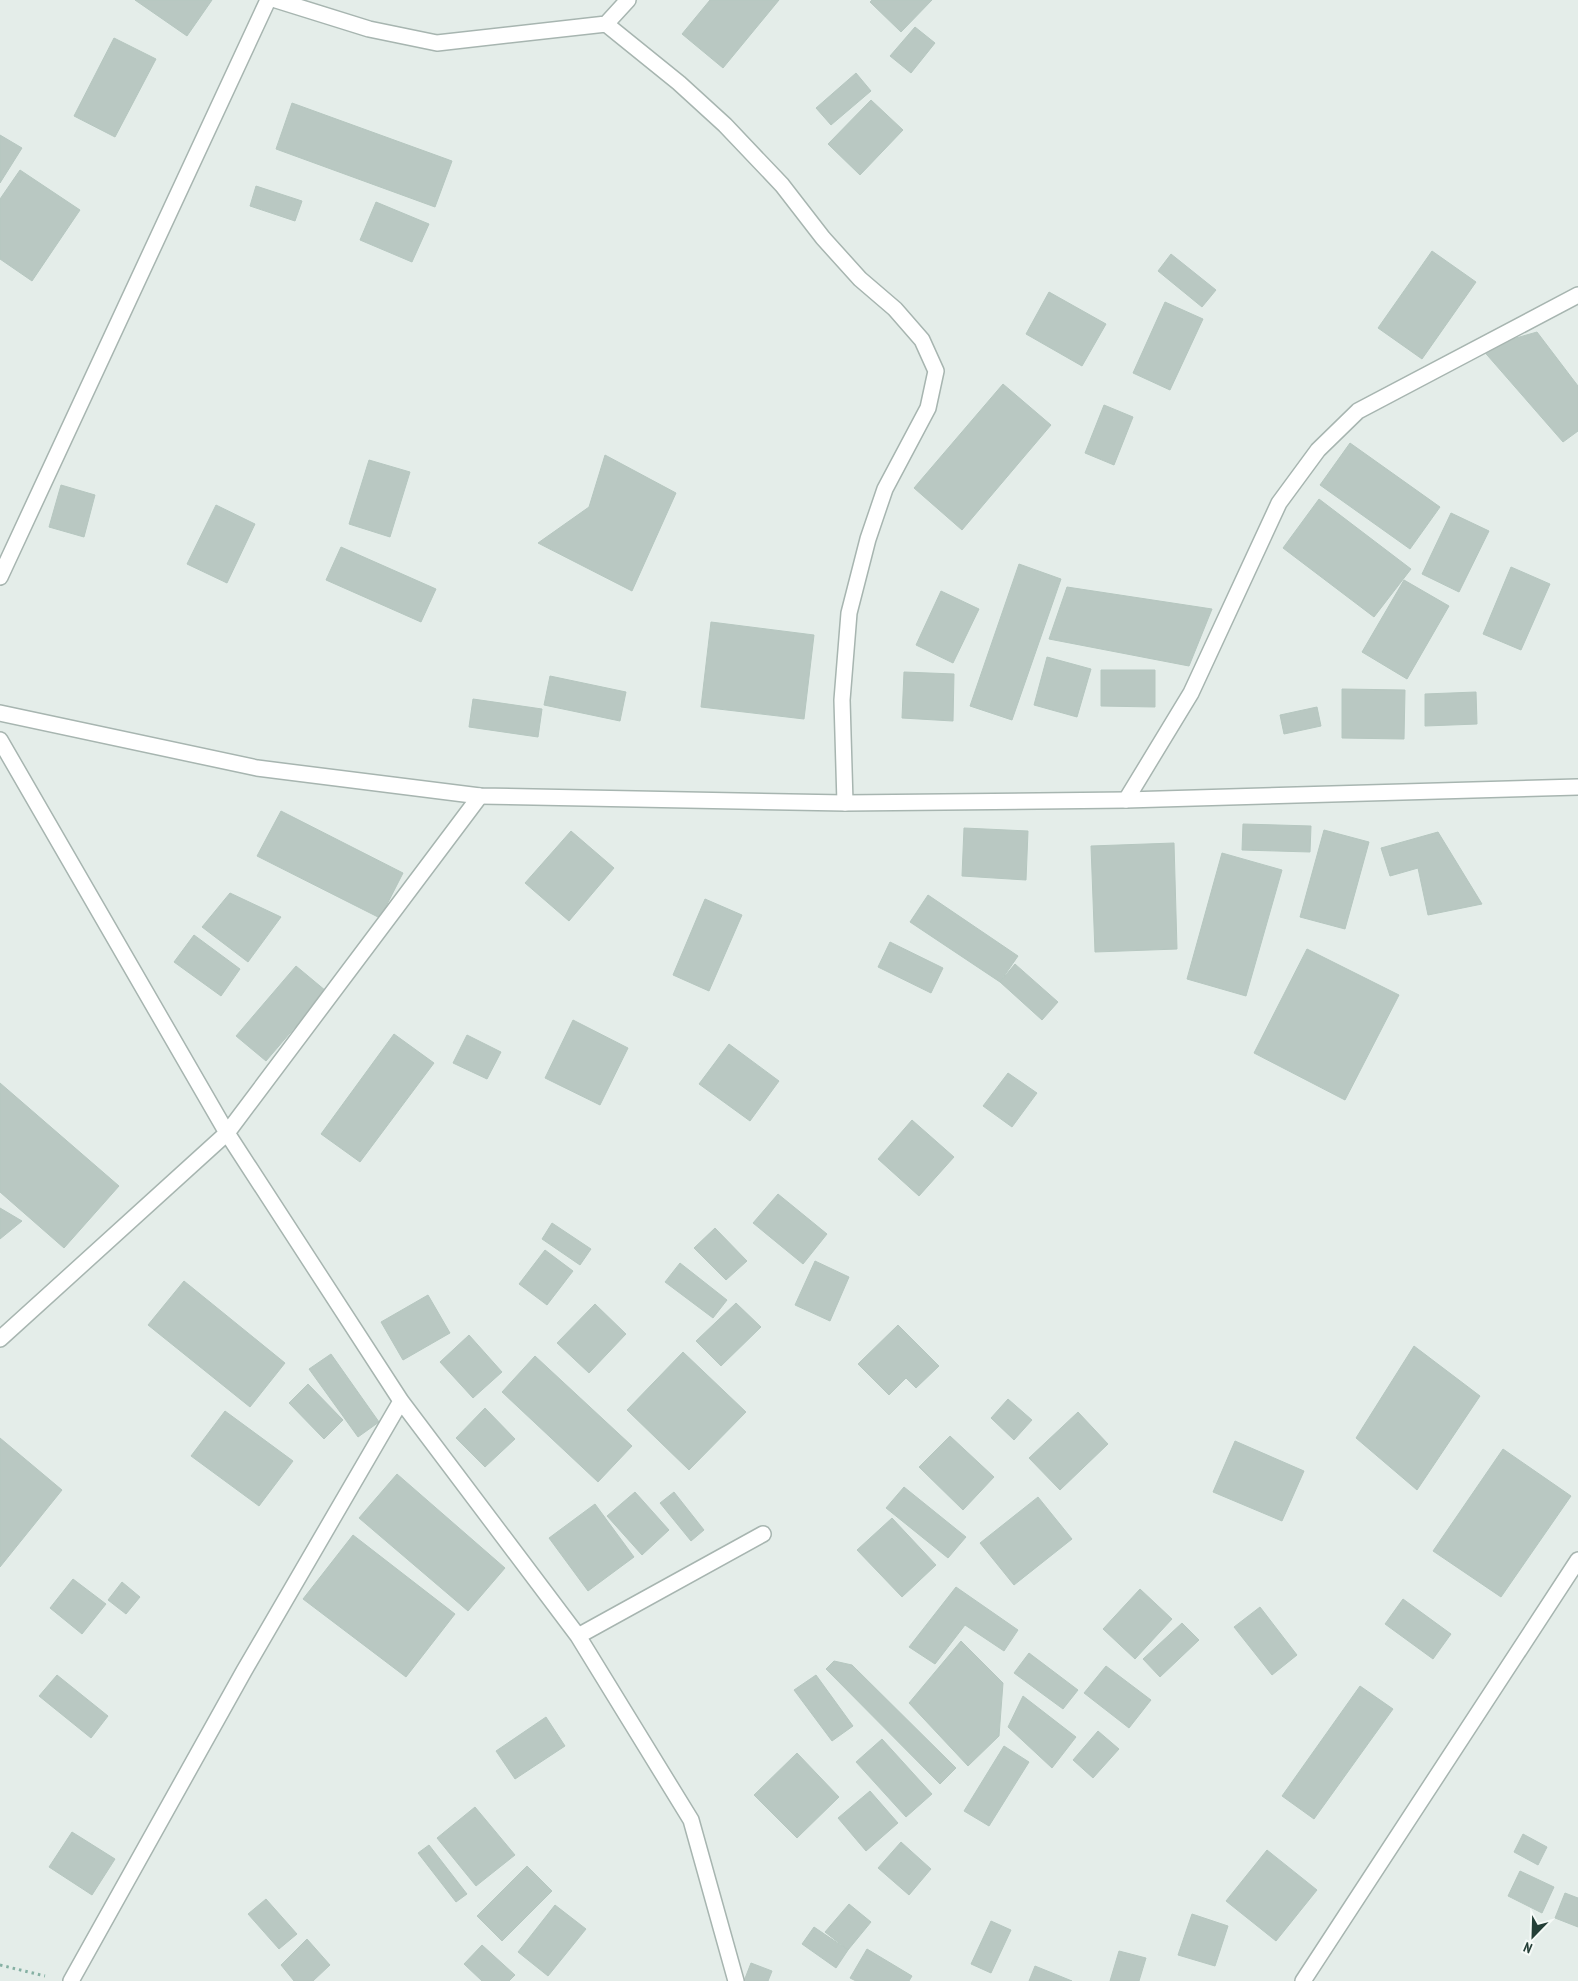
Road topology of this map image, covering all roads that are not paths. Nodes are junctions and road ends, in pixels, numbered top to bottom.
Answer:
1 (268, 0) edge
2 (276, 0) edge
3 (628, 0) edge
4 (606, 24) junction
5 (1578, 295) edge
6 (0, 577) edge
7 (0, 713) edge
8 (0, 740) edge
9 (1578, 788) edge
10 (480, 796) junction
11 (1126, 800) junction
12 (845, 803) junction
13 (227, 1133) junction
14 (0, 1339) edge
15 (401, 1401) junction
16 (764, 1534) dead end
17 (1578, 1560) edge
18 (578, 1636) junction
19 (72, 1981) edge
20 (736, 1981) edge
21 (1303, 1981) edge

1 - 6 street
2 - 4 street
3 - 4 street
4 - 12 street
5 - 11 street
7 - 10 street
8 - 13 street
9 - 11 street
10 - 12 street
10 - 13 street
11 - 12 street
13 - 14 street
13 - 15 street
15 - 18 street
15 - 19 street
16 - 18 street
17 - 21 street
18 - 20 street

